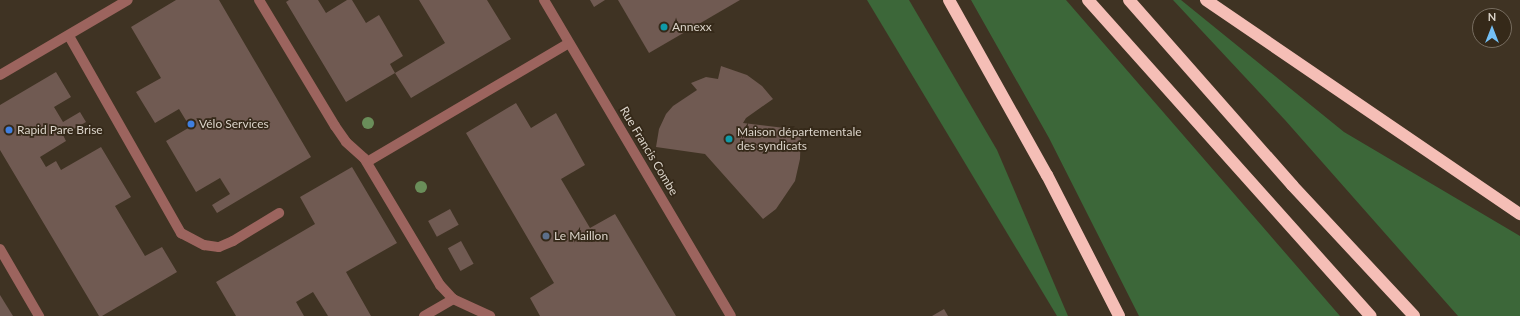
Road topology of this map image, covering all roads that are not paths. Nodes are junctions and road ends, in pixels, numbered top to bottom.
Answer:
1 (128, 0) edge
2 (259, 0) edge
3 (544, 0) edge
4 (949, 0) edge
5 (1088, 0) edge
6 (1129, 0) edge
7 (1206, 0) edge
8 (69, 36) junction
9 (569, 43) junction
10 (0, 76) edge
11 (367, 162) junction
12 (279, 213) dead end
13 (1520, 213) edge
14 (0, 249) edge
15 (453, 299) junction
16 (39, 316) edge
17 (424, 316) edge
18 (490, 316) edge
19 (731, 316) edge
20 (1119, 316) edge
21 (1371, 316) edge
22 (1414, 316) edge

1 - 8 street
2 - 11 street
3 - 9 street, Rue Francis Combe
4 - 20 highway
5 - 21 highway
6 - 22 highway
7 - 13 highway
8 - 10 street
8 - 12 street
9 - 11 street
9 - 19 street, Rue Francis Combe
11 - 15 street
14 - 16 street
15 - 17 street
15 - 18 street

